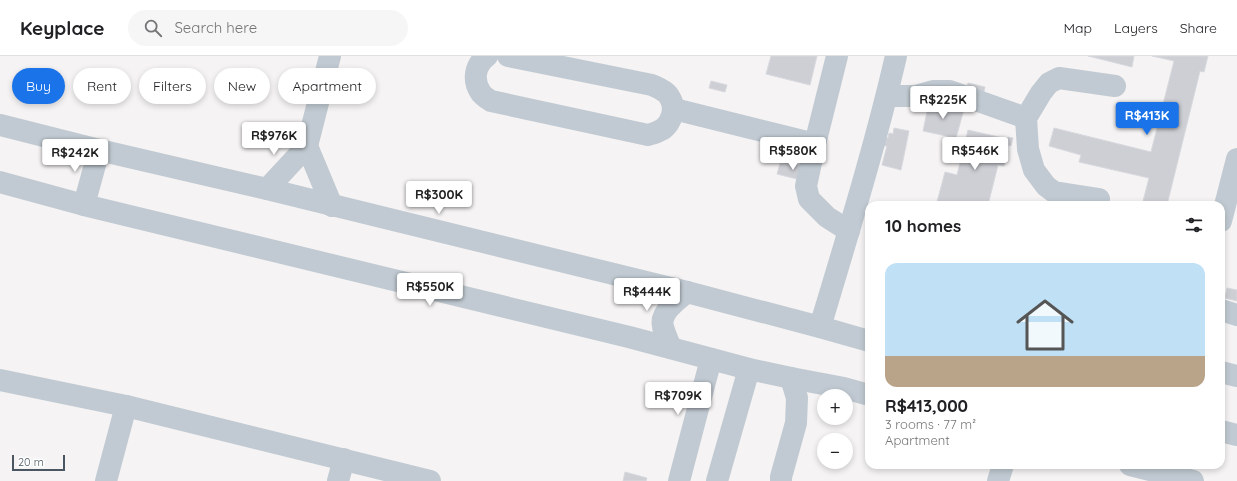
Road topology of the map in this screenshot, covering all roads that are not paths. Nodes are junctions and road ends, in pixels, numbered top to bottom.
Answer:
1 (330, 56) edge
2 (487, 56) edge
3 (508, 56) edge
4 (837, 56) edge
5 (896, 56) edge
6 (1115, 86) dead end
7 (887, 96) junction
8 (674, 109) junction
9 (1026, 118) junction
10 (0, 125) edge
11 (815, 144) junction
12 (307, 146) junction
13 (99, 150) junction
14 (1237, 159) edge
15 (0, 182) edge
16 (267, 190) junction
17 (1099, 199) dead end
18 (84, 205) junction
19 (332, 206) junction
20 (1225, 206) edge
21 (849, 231) junction
22 (687, 292) junction
23 (1225, 311) edge
24 (1237, 315) edge
25 (820, 327) junction
26 (865, 340) edge
27 (671, 348) junction
28 (711, 359) junction
29 (749, 369) junction
30 (1225, 373) edge
31 (1237, 376) edge
32 (791, 378) junction
33 (0, 380) edge
34 (865, 394) edge
35 (126, 406) junction
36 (1225, 432) edge
37 (1237, 435) edge
38 (344, 459) junction
39 (1002, 469) edge
40 (1140, 469) edge
41 (1161, 477) edge
42 (106, 481) edge
43 (338, 481) edge
44 (430, 481) edge
45 (679, 481) edge
46 (717, 481) edge
47 (782, 481) edge
48 (998, 481) edge
49 (1192, 481) edge

1 - 12 street
2 - 8 street
3 - 8 street
4 - 11 street
5 - 7 street
6 - 9 street
7 - 9 street
7 - 21 street
8 - 11 street
9 - 17 street
10 - 13 street
11 - 21 street
12 - 16 street
12 - 19 street
13 - 16 street
13 - 18 street
14 - 20 street
15 - 18 street
16 - 19 street
18 - 27 street
19 - 22 street
21 - 25 street
22 - 25 street
22 - 27 street
23 - 24 street
25 - 26 street
27 - 28 street
28 - 29 street
28 - 45 street
29 - 32 street
29 - 46 street
30 - 31 street
32 - 34 street
32 - 47 street
33 - 35 street
35 - 38 street
35 - 42 street
36 - 37 street
38 - 43 street
38 - 44 street
39 - 48 street
40 - 41 street
41 - 49 street

